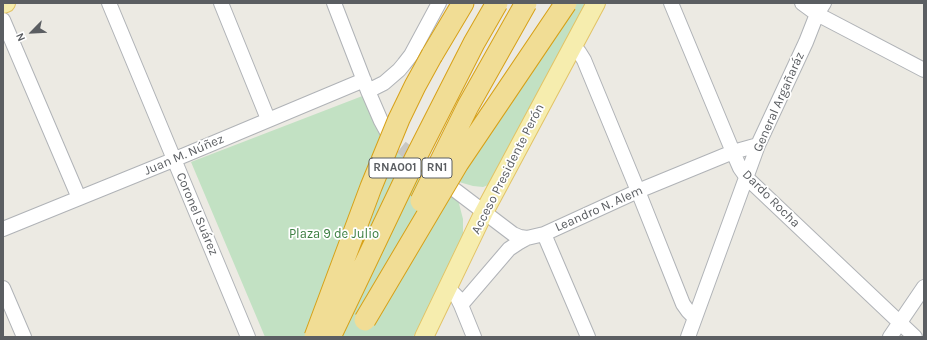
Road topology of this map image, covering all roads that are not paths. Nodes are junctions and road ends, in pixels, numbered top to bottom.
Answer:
1 (109, 3) edge
2 (221, 3) edge
3 (334, 3) edge
4 (439, 3) edge
5 (463, 3) edge
6 (481, 3) edge
7 (497, 3) edge
8 (526, 3) edge
9 (566, 3) edge
10 (596, 3) edge
11 (671, 3) edge
12 (802, 3) edge
13 (820, 8) edge
14 (3, 20) edge
15 (573, 45) junction
16 (924, 70) edge
17 (366, 85) junction
18 (268, 119) junction
19 (387, 132) tunnel mouth
20 (758, 146) junction
21 (733, 152) junction
22 (173, 160) junction
23 (747, 178) junction
24 (451, 187) tunnel mouth
25 (638, 192) junction
26 (79, 198) junction
27 (484, 212) junction
28 (3, 230) edge
29 (544, 234) junction
30 (527, 238) junction
31 (3, 288) edge
32 (448, 288) junction
33 (922, 295) edge
34 (461, 305) junction
35 (695, 318) junction
36 (900, 322) junction
37 (361, 329) edge
38 (24, 337) edge
39 (248, 337) edge
40 (316, 337) edge
41 (330, 337) edge
42 (424, 337) edge
43 (474, 337) edge
44 (588, 337) edge
45 (688, 337) edge
46 (890, 337) edge
47 (915, 337) edge

1 - 22 street, Coronel Suárez
2 - 18 street
3 - 17 street
4 - 17 street, Juan M. Núñez
5 - 40 highway, bridge
6 - 40 highway, RNA001, bridge
7 - 41 highway, RN1, bridge
8 - 37 highway, RN1, bridge
9 - 37 highway, bridge
10 - 15 main road, Acceso Presidente Perón
11 - 21 street, Dardo Rocha
12 - 13 street
13 - 16 street
13 - 20 street, General Argañaráz
14 - 26 street
15 - 25 street
15 - 27 main road, Acceso Presidente Perón
17 - 18 street, Juan M. Núñez
17 - 19 street
18 - 22 street, Juan M. Núñez
20 - 21 street, Leandro N. Alem
20 - 23 street, General Argañaráz
21 - 23 street, Dardo Rocha
21 - 25 street, Leandro N. Alem
22 - 26 street, Juan M. Núñez
22 - 39 street, Coronel Suárez
23 - 35 street, General Argañaráz
23 - 36 street, Dardo Rocha
24 - 27 street
25 - 29 street, Leandro N. Alem
25 - 35 street
26 - 28 street, Juan M. Núñez
27 - 30 street
27 - 32 main road, Acceso Presidente Perón
29 - 30 street, Leandro N. Alem
29 - 44 street
30 - 34 street, Leandro N. Alem
31 - 38 street
32 - 34 street
32 - 42 main road, Acceso Presidente Perón
33 - 36 street
34 - 43 street
35 - 45 street, General Argañaráz
36 - 46 street
36 - 47 street, Dardo Rocha

